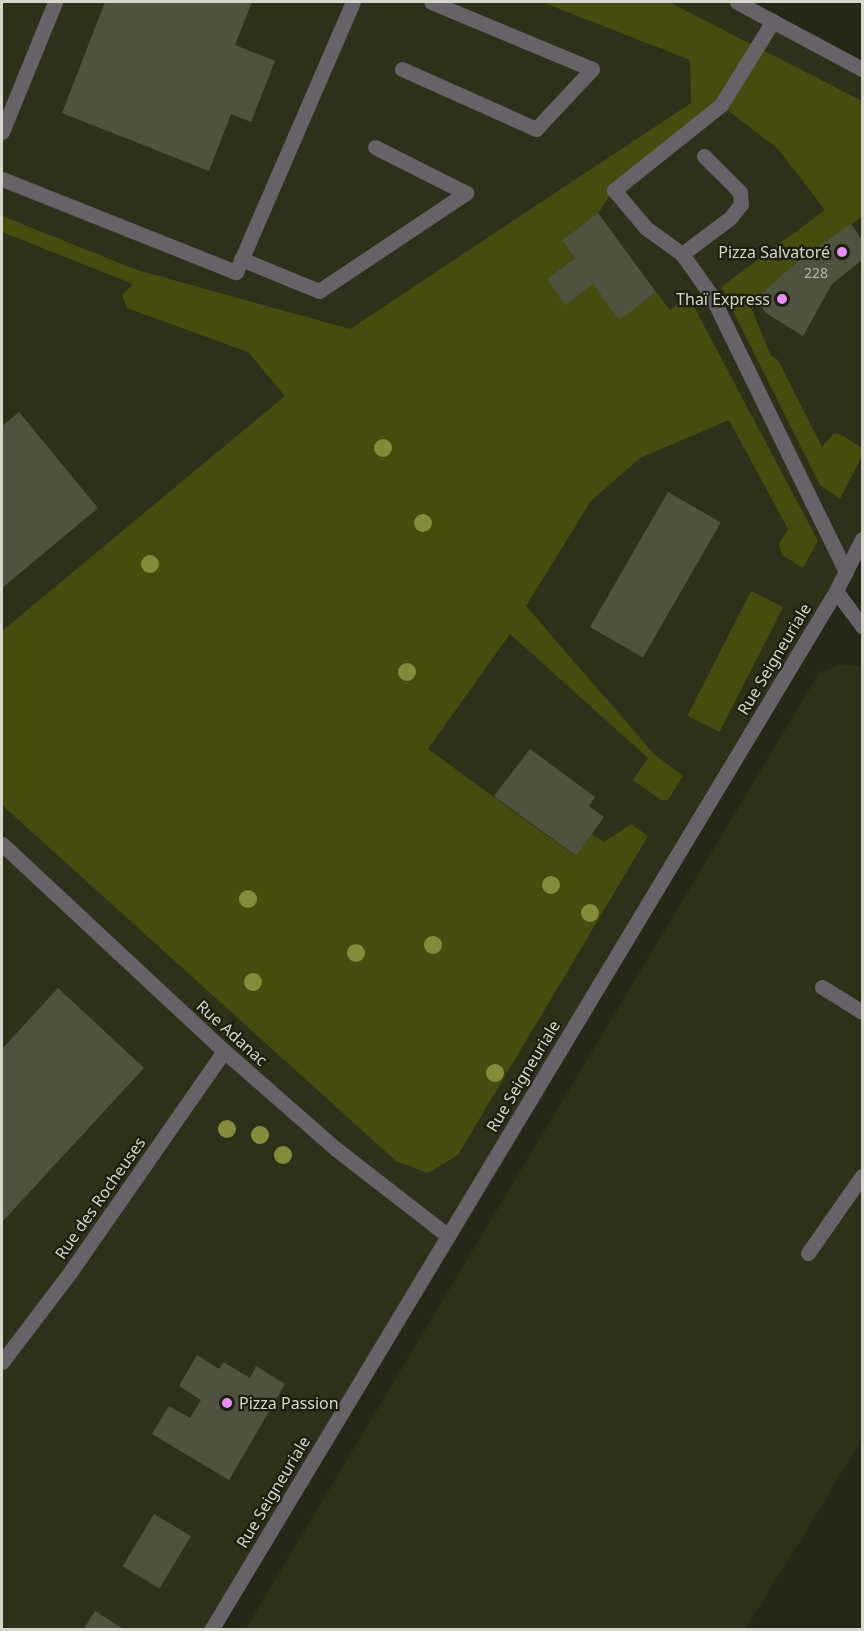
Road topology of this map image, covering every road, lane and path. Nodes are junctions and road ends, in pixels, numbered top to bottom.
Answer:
1 (55, 2) edge
2 (353, 2) edge
3 (431, 2) edge
4 (737, 2) edge
5 (773, 21) junction
6 (402, 69) dead end
7 (862, 69) edge
8 (2, 132) edge
9 (375, 147) dead end
10 (704, 156) dead end
11 (2, 180) edge
12 (682, 254) junction
13 (241, 260) junction
14 (862, 538) edge
15 (846, 572) junction
16 (836, 591) junction
17 (862, 626) edge
18 (2, 844) edge
19 (822, 987) dead end
20 (862, 1012) edge
21 (224, 1051) junction
22 (862, 1176) edge
23 (448, 1236) junction
24 (808, 1253) dead end
25 (2, 1362) edge
26 (212, 1629) edge

1 - 8 street
2 - 13 street
3 - 6 street
4 - 5 street
5 - 7 street
5 - 12 street
9 - 13 street
10 - 12 street
11 - 13 street
12 - 15 street
14 - 15 street, Rue Seigneuriale
15 - 16 street, Rue Seigneuriale
16 - 17 street
16 - 23 street, Rue Seigneuriale
18 - 21 street, Rue Adanac
19 - 20 street
21 - 23 street, Rue Adanac
21 - 25 street, Rue des Rocheuses
22 - 24 street
23 - 26 street, Rue Seigneuriale

